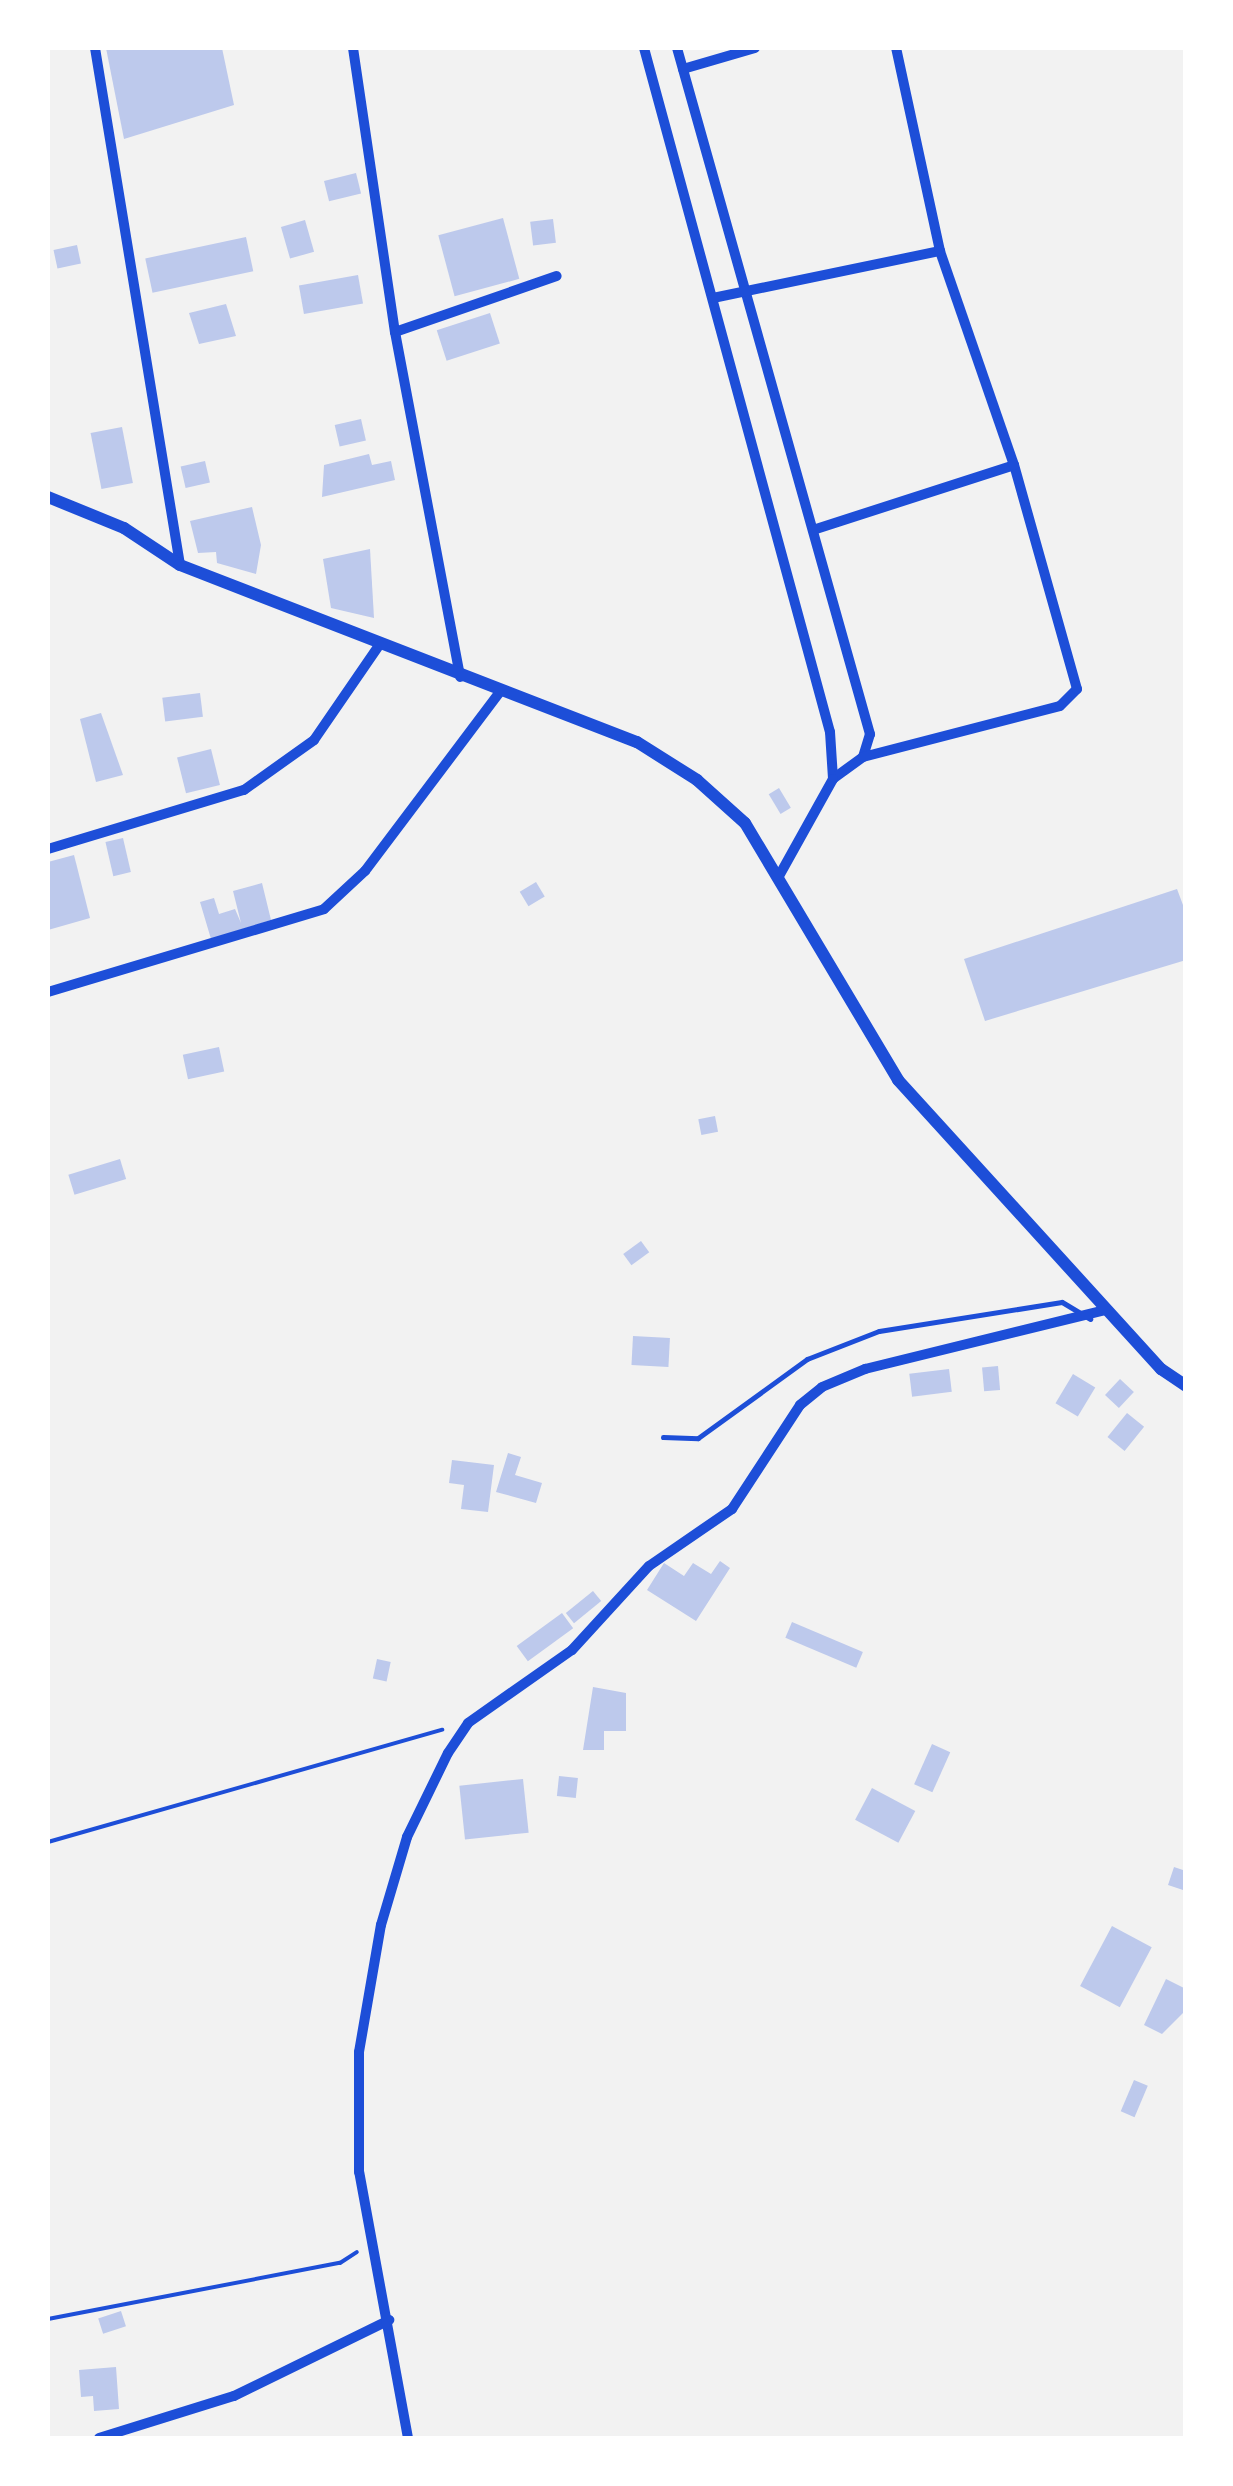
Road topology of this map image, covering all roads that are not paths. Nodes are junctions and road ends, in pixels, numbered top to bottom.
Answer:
1 (95, 48) edge
2 (353, 48) edge
3 (644, 48) edge
4 (677, 48) edge
5 (755, 48) edge
6 (896, 48) edge
7 (683, 69) junction
8 (940, 251) junction
9 (557, 276) dead end
10 (745, 290) junction
11 (712, 298) junction
12 (396, 332) junction
13 (1014, 465) junction
14 (48, 497) edge
15 (813, 530) junction
16 (180, 565) junction
17 (380, 644) junction
18 (460, 678) junction
19 (500, 692) junction
20 (862, 757) junction
21 (832, 779) junction
22 (48, 848) edge
23 (778, 878) junction
24 (48, 992) edge
25 (1106, 1310) junction
26 (1090, 1319) junction
27 (1186, 1386) edge
28 (663, 1437) dead end
29 (389, 2320) junction
30 (98, 2438) edge
31 (408, 2438) edge

1 - 16 street
2 - 12 street
3 - 11 street
4 - 7 street
5 - 7 street
6 - 8 street
7 - 10 street
8 - 10 street
8 - 13 street
9 - 12 street
10 - 11 street
10 - 15 street
11 - 21 street
12 - 18 street
13 - 15 street
13 - 20 street
14 - 16 street
15 - 20 street
16 - 17 street
17 - 18 street
17 - 22 street
18 - 19 street
19 - 23 street
19 - 24 street
20 - 21 street
21 - 23 street
23 - 25 street
25 - 26 street
25 - 27 street
26 - 28 lane
26 - 29 street
29 - 30 street
29 - 31 street

